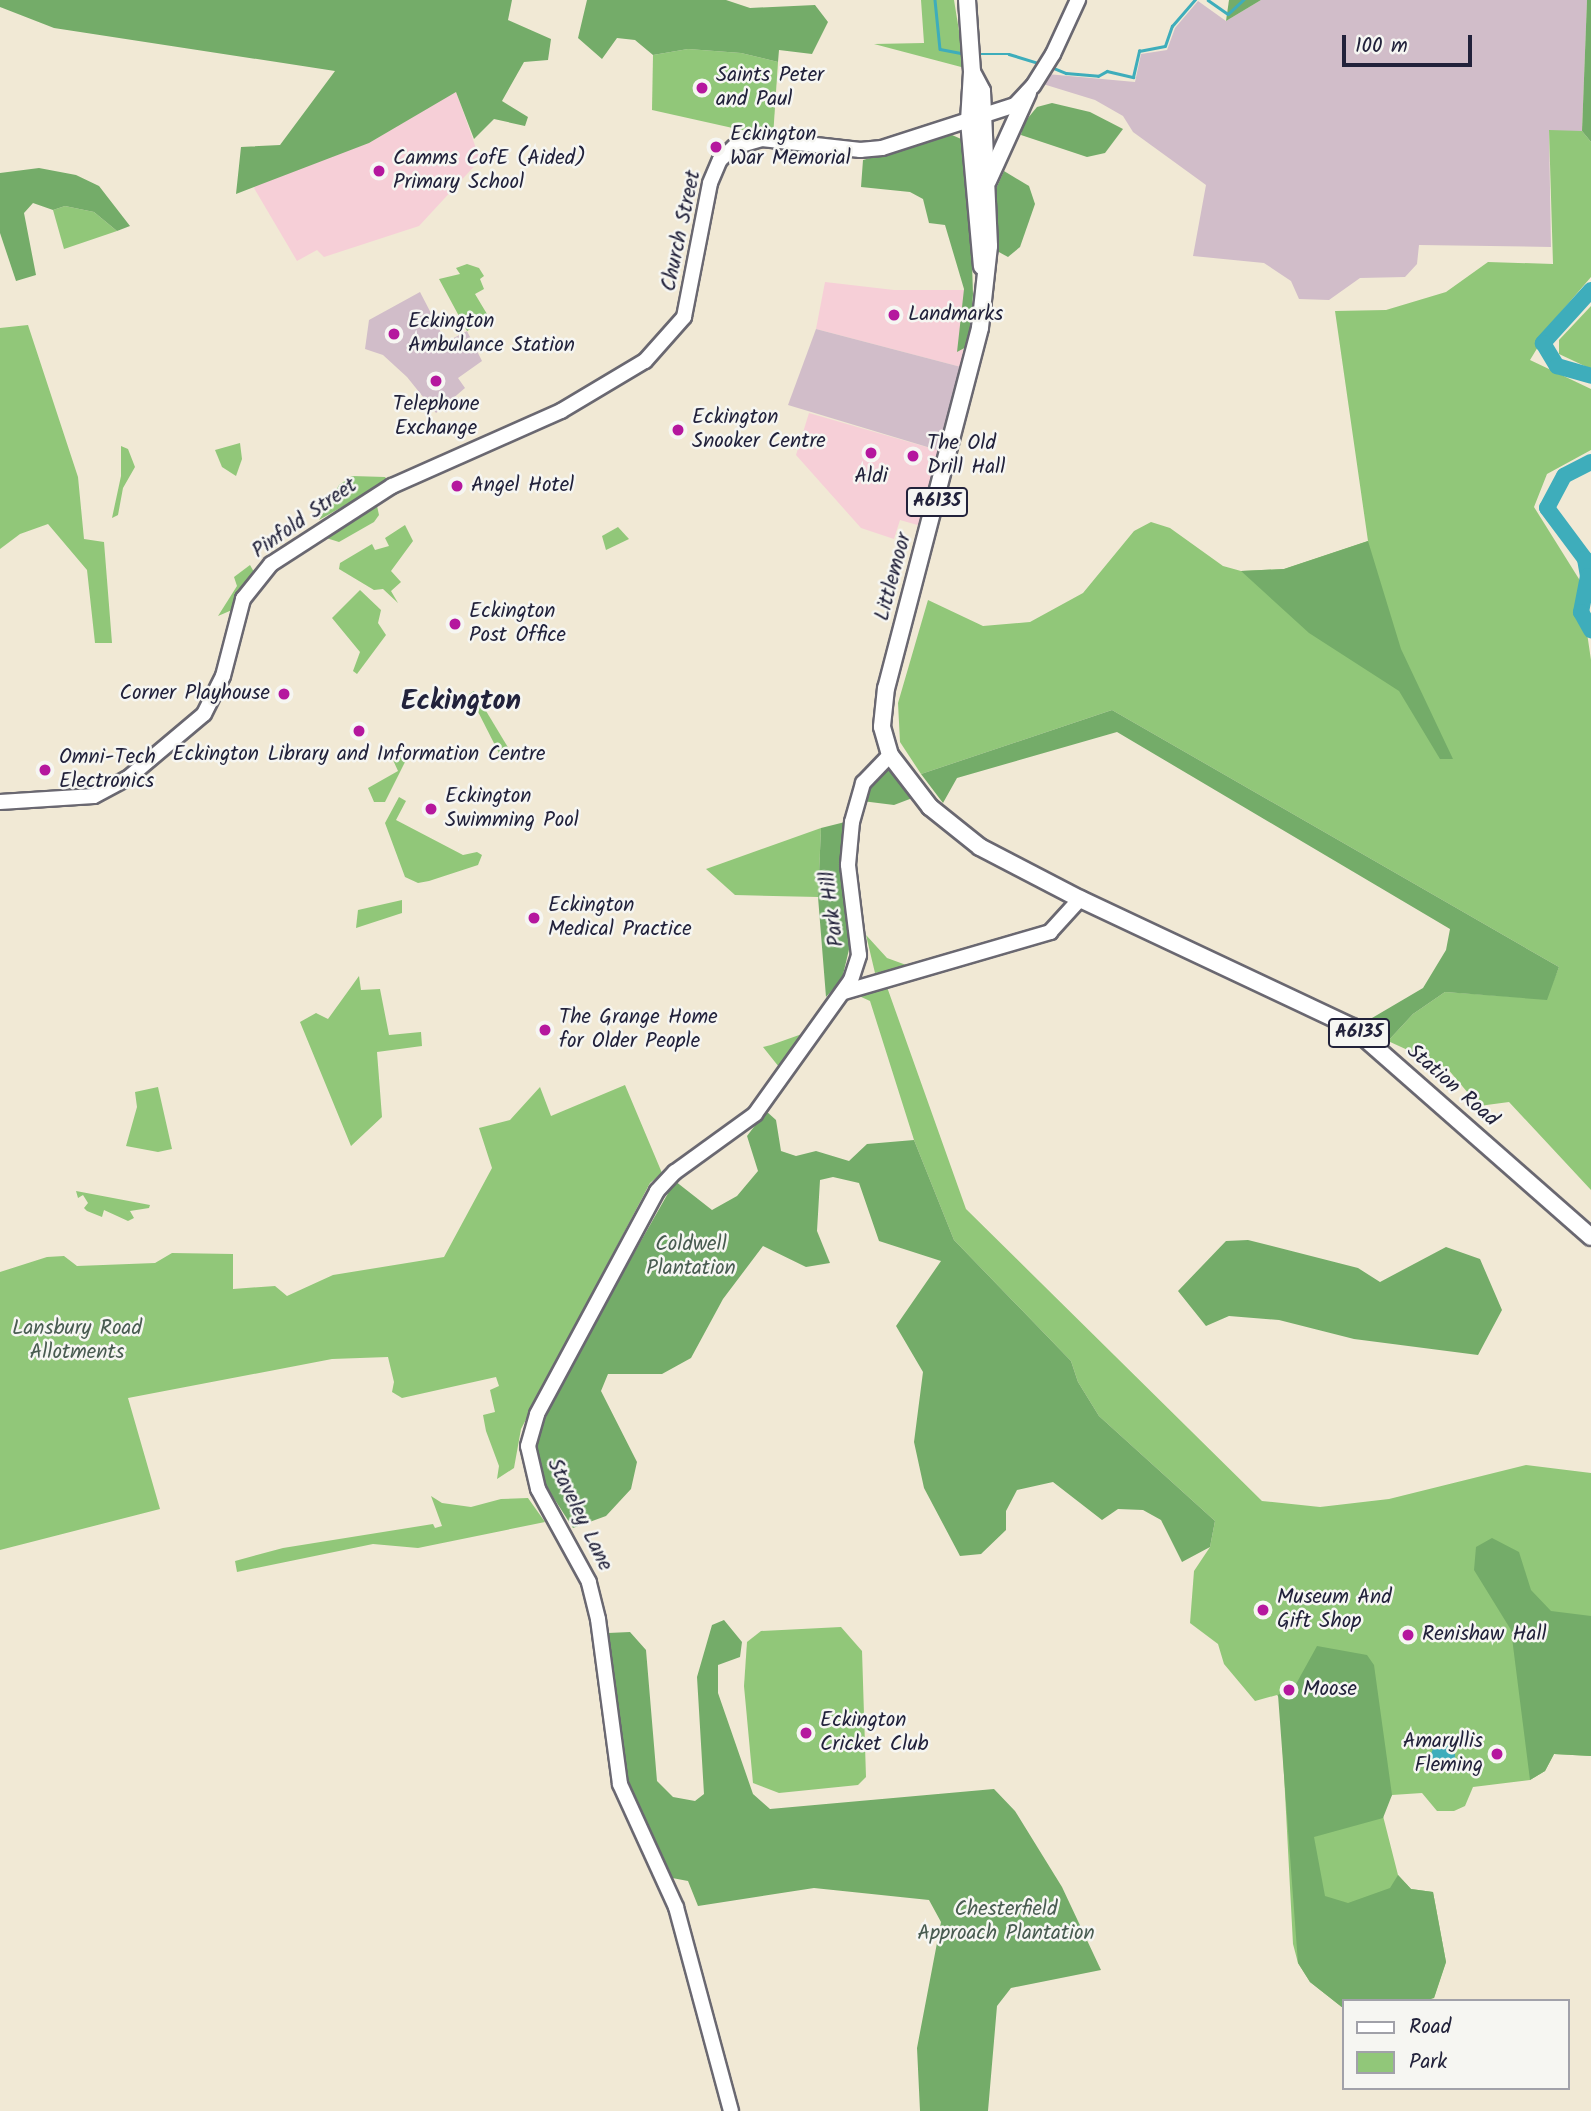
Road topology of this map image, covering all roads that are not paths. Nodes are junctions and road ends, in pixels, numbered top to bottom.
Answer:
1 (967, 0) edge
2 (1078, 0) edge
3 (1028, 93) junction
4 (976, 119) junction
5 (987, 184) junction
6 (984, 275) junction
7 (473, 454) joint
8 (890, 755) junction
9 (0, 802) edge
10 (1080, 899) junction
11 (844, 992) junction
12 (823, 1017) joint
13 (1591, 1237) edge
14 (731, 2111) edge

1 - 4 main road, A6135
2 - 3 main road
3 - 4 main road, Church Street
3 - 5 main road
4 - 5 main road, Littlemoor / A6135
4 - 6 main road, Littlemoor / A6135
4 - 7 main road, Church Street
5 - 6 main road, Littlemoor / A6135
6 - 8 main road, Littlemoor / A6135
7 - 9 main road, Pinfold Street
8 - 10 main road, A6135
8 - 11 main road, Park Hill
10 - 11 main road
10 - 13 main road, Station Road / A6135
11 - 12 main road, Park Hill
12 - 14 main road, Staveley Lane

